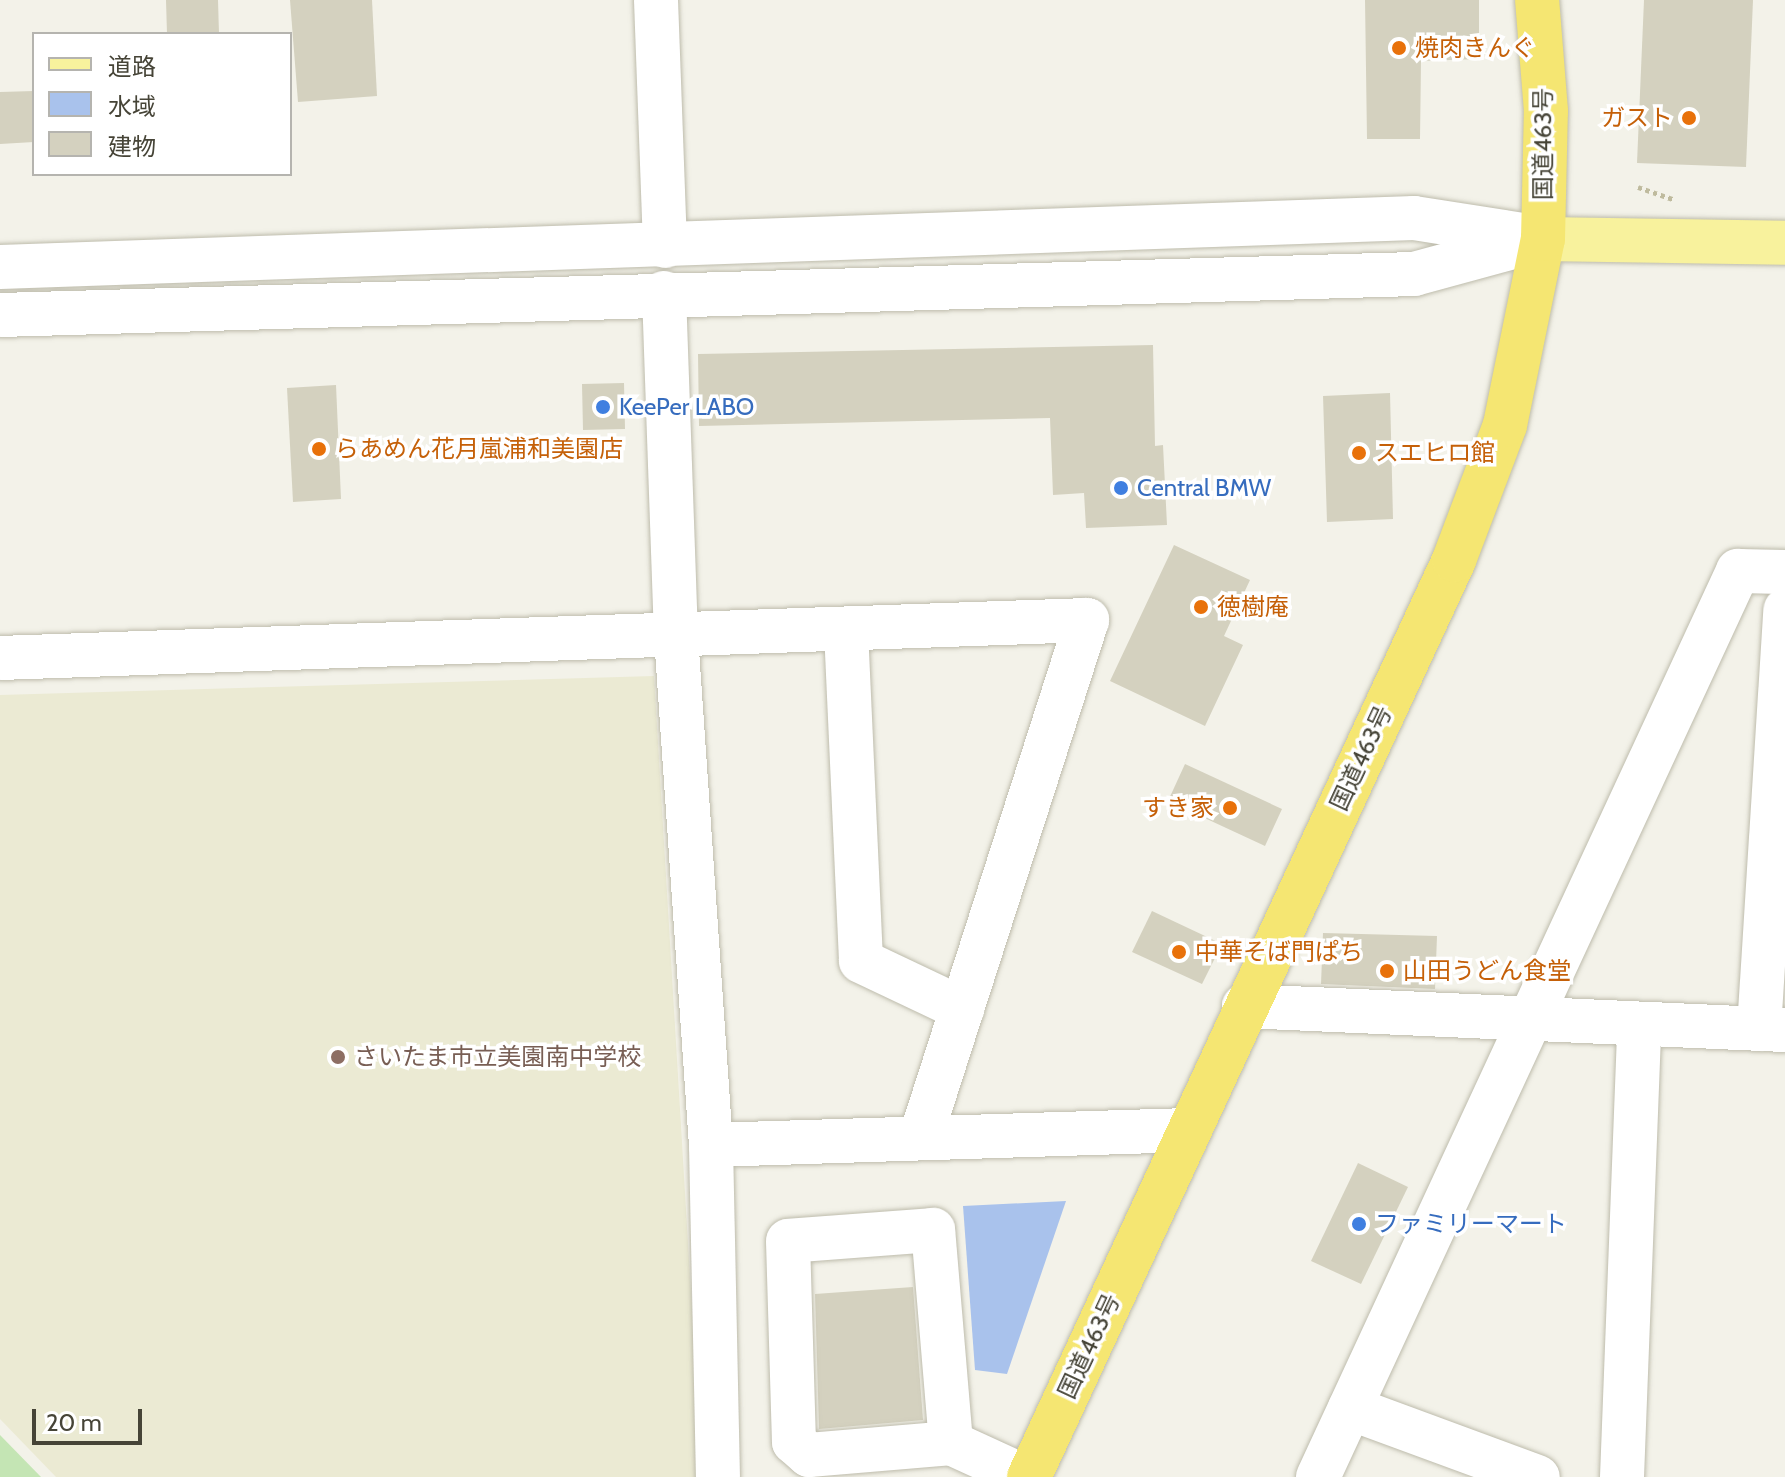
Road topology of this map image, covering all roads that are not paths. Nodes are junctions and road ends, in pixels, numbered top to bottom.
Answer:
1 (656, 0) edge
2 (1537, 0) edge
3 (1543, 239) junction
4 (1785, 243) edge
5 (665, 246) junction
6 (0, 267) edge
7 (664, 293) junction
8 (0, 315) edge
9 (1785, 572) edge
10 (1785, 610) edge
11 (846, 630) junction
12 (676, 636) junction
13 (0, 658) edge
14 (1775, 892) edge
15 (1244, 1006) junction
16 (962, 1009) junction
17 (1529, 1023) junction
18 (1639, 1026) junction
19 (1772, 1030) edge
20 (1188, 1130) junction
21 (921, 1136) junction
22 (711, 1145) junction
23 (1350, 1408) junction
24 (951, 1443) junction
25 (718, 1477) edge
26 (1027, 1477) edge
27 (1318, 1477) edge
28 (1538, 1477) edge
29 (1622, 1477) edge

1 - 5 street
2 - 3 highway, 国道463号
3 - 4 main road
3 - 5 street
3 - 7 street
3 - 15 highway, 国道463号
5 - 6 street
7 - 8 street
7 - 12 street
9 - 17 street
10 - 14 street
11 - 12 street
11 - 16 street
11 - 16 street
12 - 13 street
12 - 22 street
14 - 19 street
15 - 17 street
15 - 20 highway, 国道463号
16 - 21 street
17 - 18 street
17 - 23 street
18 - 19 street
18 - 29 street
20 - 21 street
20 - 26 highway, 国道463号
21 - 22 street
22 - 25 street
23 - 27 street
23 - 28 street
24 - 24 street
24 - 26 street

